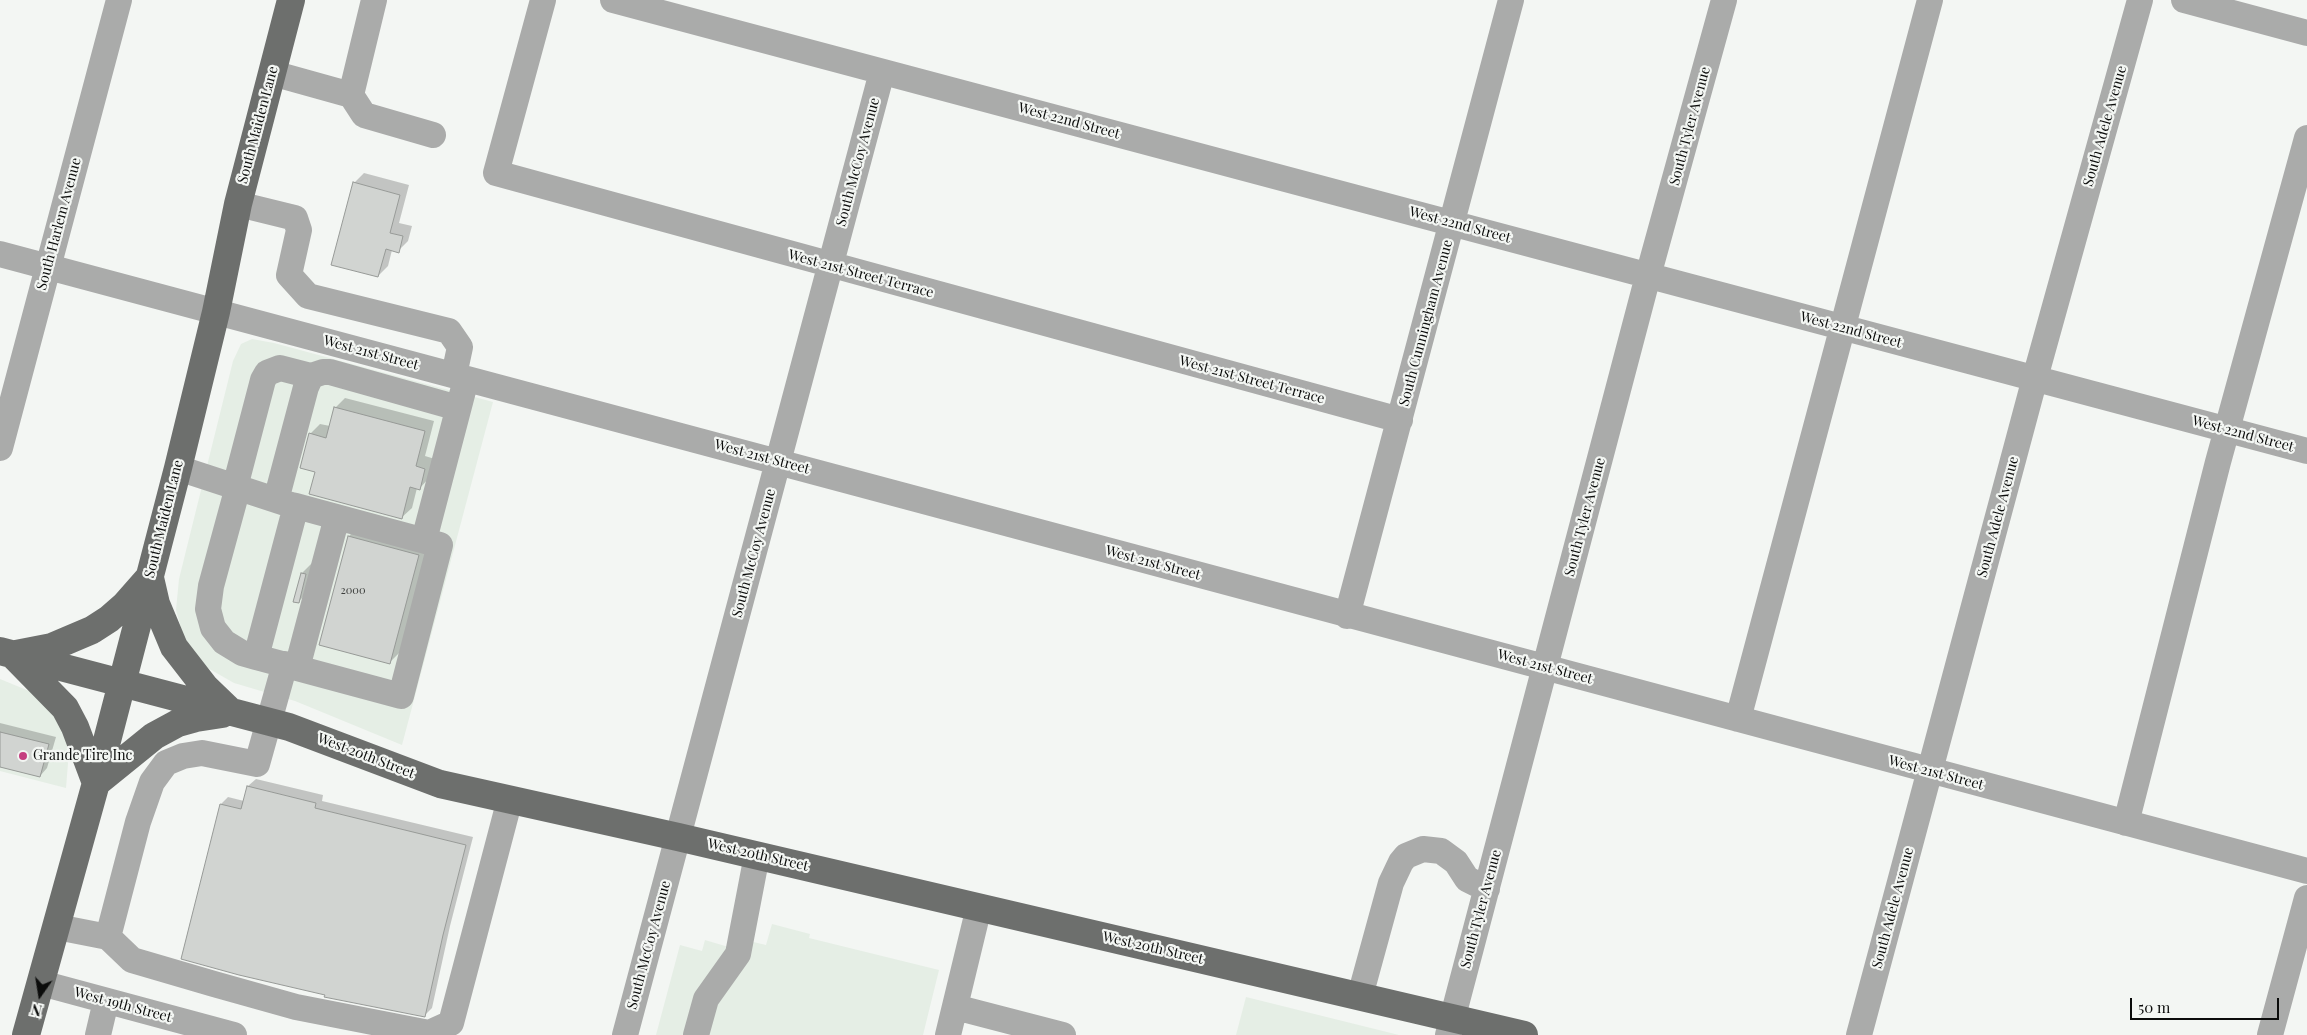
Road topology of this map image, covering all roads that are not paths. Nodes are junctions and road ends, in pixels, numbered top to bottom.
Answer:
1 (119, 0) edge
2 (292, 0) edge
3 (374, 0) edge
4 (542, 0) edge
5 (613, 0) edge
6 (1511, 0) edge
7 (1724, 0) edge
8 (1930, 0) edge
9 (2140, 0) edge
10 (2184, 0) edge
11 (2307, 33) edge
12 (272, 72) junction
13 (882, 72) junction
14 (351, 95) junction
15 (433, 135) dead end
16 (2307, 138) edge
17 (238, 204) junction
18 (1452, 223) junction
19 (0, 254) edge
20 (831, 266) junction
21 (48, 267) junction
22 (1648, 276) junction
23 (216, 312) junction
24 (1843, 328) junction
25 (312, 376) junction
26 (460, 377) junction
27 (2035, 378) junction
28 (458, 408) junction
29 (1400, 420) junction
30 (2228, 430) junction
31 (0, 448) edge
32 (2307, 451) edge
33 (778, 462) junction
34 (178, 468) junction
35 (236, 487) junction
36 (286, 503) junction
37 (337, 518) junction
38 (424, 540) junction
39 (150, 576) junction
40 (1347, 616) junction
41 (6, 653) edge
42 (256, 656) junction
43 (291, 666) junction
44 (1545, 667) junction
45 (122, 684) junction
46 (232, 713) junction
47 (1738, 719) junction
48 (270, 722) junction
49 (1930, 771) junction
50 (96, 783) junction
51 (510, 799) junction
52 (2126, 823) junction
53 (678, 836) junction
54 (757, 855) junction
55 (2307, 871) edge
56 (1487, 889) junction
57 (2307, 898) edge
58 (979, 907) junction
59 (56, 927) junction
60 (108, 937) junction
61 (41, 984) junction
62 (1360, 996) junction
63 (106, 1001) junction
64 (955, 1007) junction
65 (1450, 1026) edge
66 (26, 1035) edge
67 (98, 1035) edge
68 (234, 1035) edge
69 (625, 1035) edge
70 (696, 1035) edge
71 (948, 1035) edge
72 (1063, 1035) edge
73 (1524, 1035) edge
74 (1859, 1035) edge
75 (2270, 1035) edge

1 - 21 street, South Harlem Avenue
2 - 12 main road, South Maiden Lane
3 - 14 street
4 - 20 street, West 21st Street Terrace
5 - 13 street, West 22nd Street
6 - 18 street, South Cunningham Avenue
7 - 22 street, South Tyler Avenue
8 - 24 street
9 - 27 street, South Adele Avenue
10 - 11 street
12 - 14 street
12 - 17 main road, South Maiden Lane
13 - 18 street, West 22nd Street
13 - 20 street, South McCoy Avenue
14 - 15 street
16 - 30 street
17 - 23 main road, South Maiden Lane
17 - 26 street
18 - 22 street, West 22nd Street
18 - 29 street, South Cunningham Avenue
19 - 21 street, West 21st Street
20 - 29 street, West 21st Street Terrace
20 - 33 street, South McCoy Avenue
21 - 23 street, West 21st Street
21 - 31 street, South Harlem Avenue
22 - 24 street, West 22nd Street
22 - 44 street, South Tyler Avenue
23 - 26 street, West 21st Street
23 - 34 main road, South Maiden Lane
24 - 27 street, West 22nd Street
24 - 47 street
25 - 28 street
25 - 35 street
25 - 36 street
26 - 28 street
26 - 33 street, West 21st Street
27 - 30 street, West 22nd Street
27 - 49 street, South Adele Avenue
28 - 38 street
29 - 40 street, South Cunningham Avenue
30 - 32 street, West 22nd Street
30 - 52 street
33 - 40 street, West 21st Street
33 - 53 street, South McCoy Avenue
34 - 35 street
34 - 39 main road, South Maiden Lane
35 - 36 street
35 - 42 street
36 - 37 street
36 - 42 street
37 - 38 street
37 - 43 street
38 - 43 street
39 - 41 main road
39 - 45 main road, South Maiden Lane
39 - 46 main road
40 - 44 street, West 21st Street
41 - 45 main road, West 20th Street
41 - 50 main road
42 - 43 street
43 - 48 street
44 - 47 street, West 21st Street
44 - 56 street, South Tyler Avenue
45 - 46 main road, West 20th Street
45 - 50 main road, South Maiden Lane
46 - 48 main road, West 20th Street
46 - 50 main road
47 - 49 street, West 21st Street
48 - 51 main road, West 20th Street
48 - 60 street
49 - 52 street, West 21st Street
49 - 74 street, South Adele Avenue
50 - 59 main road, South Maiden Lane
51 - 53 main road, West 20th Street
51 - 60 street
52 - 55 street, West 21st Street
53 - 54 main road, West 20th Street
53 - 69 street, South McCoy Avenue
54 - 58 main road, West 20th Street
54 - 70 street
56 - 62 street
56 - 65 street, South Tyler Avenue
57 - 75 street
58 - 62 main road, West 20th Street
58 - 64 street
59 - 60 street
59 - 61 main road, South Maiden Lane
61 - 63 street, West 19th Street
61 - 66 main road, South Maiden Lane
62 - 65 main road, West 20th Street
63 - 67 street
63 - 68 street, West 19th Street
64 - 71 street
64 - 72 street
65 - 73 main road, West 20th Street

